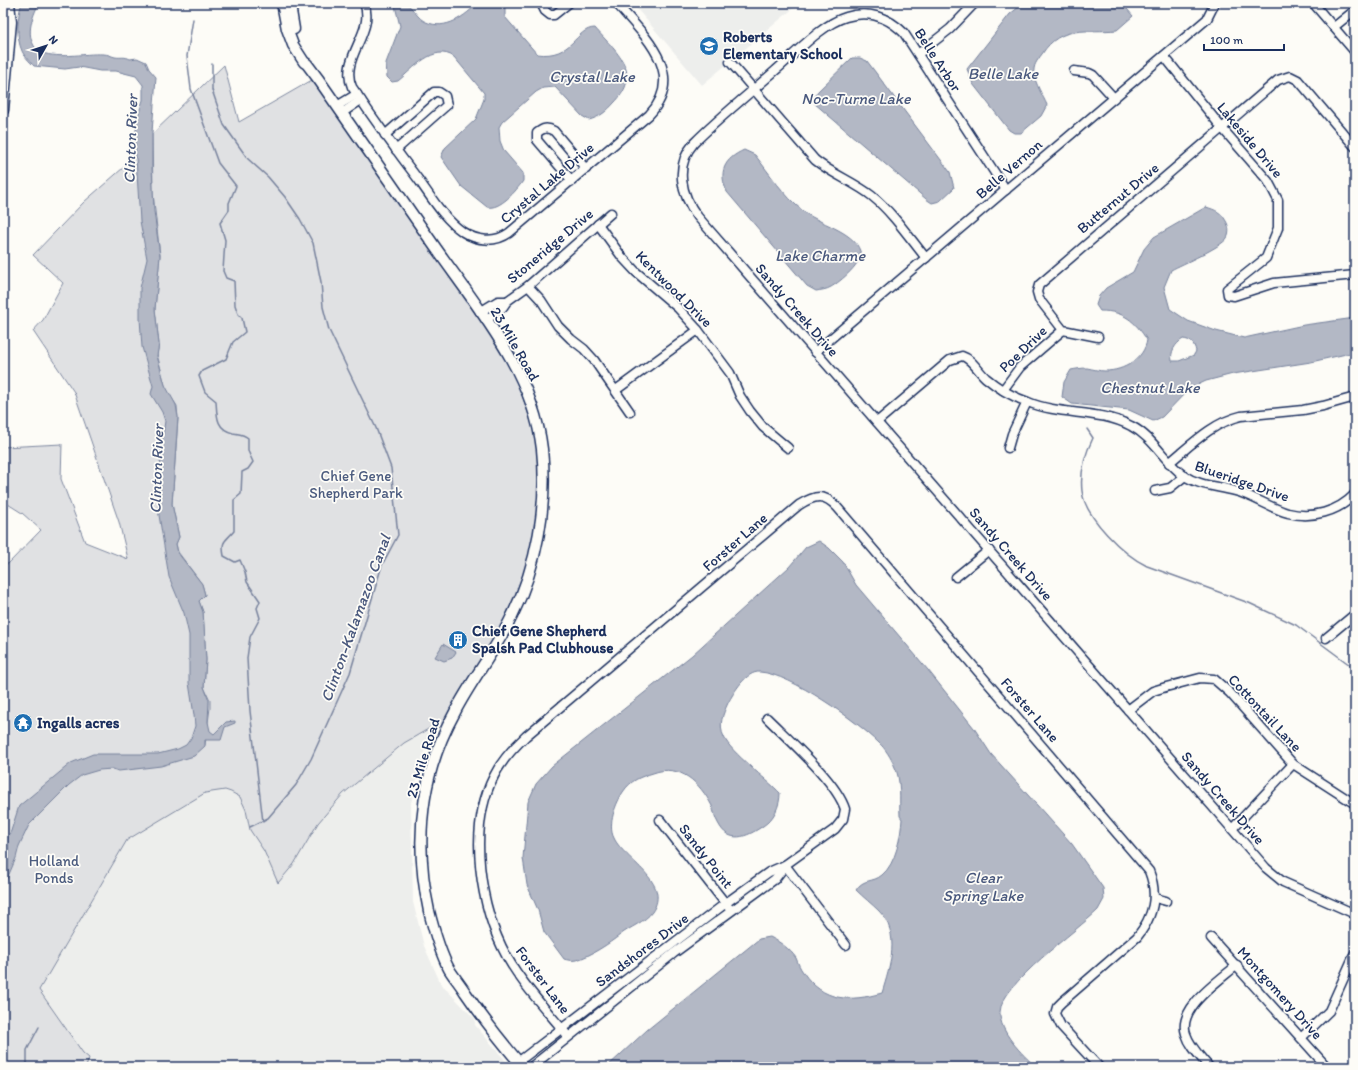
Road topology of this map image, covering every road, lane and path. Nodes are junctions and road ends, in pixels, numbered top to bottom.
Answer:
1 (9, 3) edge
2 (282, 3) edge
3 (293, 3) edge
4 (364, 3) edge
5 (541, 3) edge
6 (568, 3) edge
7 (616, 3) edge
8 (975, 3) edge
9 (1215, 3) edge
10 (1313, 3) edge
11 (1355, 10) edge
12 (3, 16) edge
13 (1334, 27) junction
14 (9, 32) junction
15 (1355, 52) edge
16 (918, 54) junction
17 (1164, 56) junction
18 (730, 62) dead end
19 (307, 64) junction
20 (1074, 71) dead end
21 (754, 90) junction
22 (359, 97) junction
23 (1114, 98) junction
24 (3, 110) edge
25 (339, 110) junction
26 (1222, 128) junction
27 (385, 135) junction
28 (1355, 148) edge
29 (396, 150) junction
30 (586, 169) junction
31 (681, 175) joint
32 (572, 181) junction
33 (1006, 190) junction
34 (611, 213) dead end
35 (598, 224) junction
36 (926, 258) junction
37 (1355, 275) edge
38 (528, 286) junction
39 (483, 316) junction
40 (698, 330) junction
41 (1063, 330) junction
42 (1098, 337) dead end
43 (815, 352) junction
44 (616, 390) junction
45 (1003, 390) junction
46 (1355, 397) edge
47 (1027, 402) junction
48 (630, 412) dead end
49 (877, 422) junction
50 (788, 448) dead end
51 (1008, 448) dead end
52 (1169, 463) junction
53 (1184, 476) junction
54 (1155, 491) dead end
55 (1355, 494) edge
56 (989, 550) junction
57 (956, 577) dead end
58 (1355, 614) edge
59 (1326, 638) dead end
60 (1128, 710) junction
61 (767, 718) dead end
62 (1293, 764) junction
63 (1355, 804) edge
64 (660, 820) dead end
65 (1232, 829) junction
66 (785, 865) junction
67 (1154, 898) junction
68 (1166, 900) dead end
69 (728, 907) junction
70 (1355, 914) edge
71 (1211, 938) dead end
72 (846, 945) dead end
73 (674, 948) junction
74 (1355, 953) edge
75 (1237, 965) junction
76 (618, 986) junction
77 (624, 992) junction
78 (562, 1029) junction
79 (568, 1036) junction
80 (1301, 1038) junction
81 (521, 1064) edge
82 (531, 1067) edge
83 (1099, 1067) edge
84 (1209, 1067) edge
85 (1327, 1067) edge

1 - 14 main road
2 - 19 main road, 23 Mile Road
3 - 19 main road, 23 Mile Road
4 - 22 street, Crystal Lake Drive
5 - 6 street
7 - 30 street, Crystal Lake Drive
8 - 16 street
9 - 17 street, Belle Vernon
10 - 13 street
11 - 13 street
12 - 14 main road
13 - 15 street
14 - 24 main road
16 - 21 street, Belle Arbor
16 - 33 street, Belle Arbor
17 - 23 street, Belle Vernon
17 - 26 street, Lakeside Drive
18 - 21 street
19 - 25 main road, 23 Mile Road
20 - 23 street
21 - 31 street, Belle Arbor
21 - 36 street
22 - 25 street
22 - 27 street, Crystal Lake Drive
23 - 33 street, Belle Vernon
25 - 39 main road, 23 Mile Road
26 - 28 street, Butternut Drive
26 - 37 street, Lakeside Drive
26 - 41 street, Butternut Drive
27 - 29 street, Crystal Lake Drive
27 - 29 street
29 - 32 street, Crystal Lake Drive
30 - 32 street, Crystal Lake Drive
30 - 32 street
31 - 43 street, Sandy Creek Drive
33 - 36 street, Belle Vernon
34 - 35 street, Stoneridge Drive
35 - 38 street, Stoneridge Drive
35 - 40 street, Kentwood Drive
36 - 43 street, Belle Vernon
38 - 39 street, Stoneridge Drive
38 - 44 street
39 - 81 main road, 23 Mile Road
40 - 44 street
40 - 50 street, Kentwood Drive
41 - 42 street
41 - 45 street, Poe Drive
43 - 49 street, Sandy Creek Drive
44 - 48 street
45 - 47 street, Blueridge Drive
45 - 49 street, Blueridge Drive
46 - 52 street
47 - 51 street
47 - 52 street, Blueridge Drive
49 - 56 street, Sandy Creek Drive
52 - 53 street, Blueridge Drive
53 - 54 street
53 - 55 street, Blueridge Drive
56 - 57 street
56 - 60 street, Sandy Creek Drive
58 - 59 street
60 - 62 street, Cottontail Lane
60 - 65 street, Sandy Creek Drive
61 - 66 street, Sandshores Drive
62 - 63 street, Cottontail Lane
62 - 65 street
64 - 69 street, Sandy Point
65 - 70 street, Sandy Creek Drive
66 - 69 street, Sandshores Drive
66 - 72 street
67 - 68 street
67 - 78 street, Forster Lane
67 - 83 street, Forster Lane
69 - 73 street, Sandshores Drive
71 - 75 street, Montgomery Drive
73 - 76 street, Sandshores Drive
73 - 77 street, Sandshores Drive
74 - 80 street
75 - 80 street, Montgomery Drive
75 - 84 street
76 - 77 street
76 - 78 street, Sandshores Drive
77 - 79 street, Sandshores Drive
78 - 79 street, Forster Lane
78 - 81 street, Sandshores Drive
79 - 82 street, Sandshores Drive
80 - 85 street, Montgomery Drive

